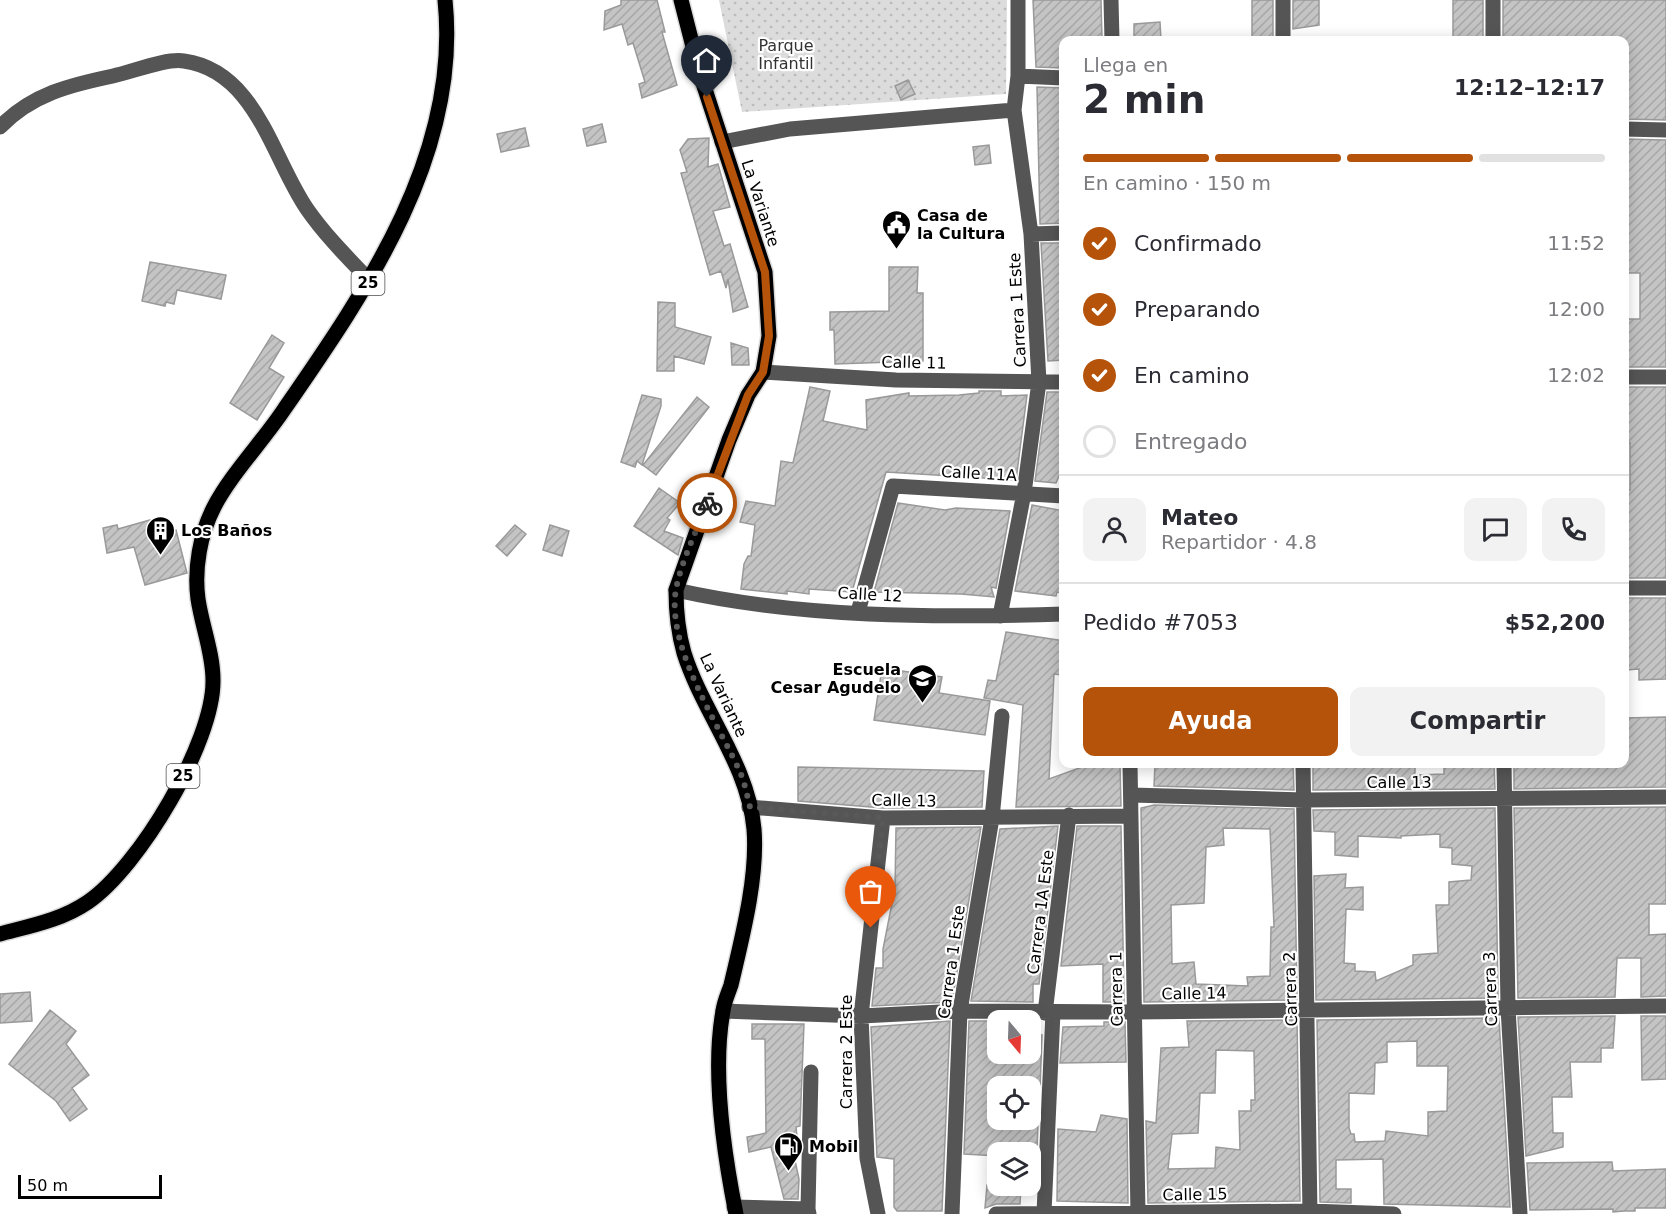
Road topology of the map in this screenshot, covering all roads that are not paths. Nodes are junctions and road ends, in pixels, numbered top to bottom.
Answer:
1 (445, 0) edge
2 (681, 0) edge
3 (1018, 0) edge
4 (1111, 0) edge
5 (1283, 0) edge
6 (1493, 0) edge
7 (1112, 36) edge
8 (1282, 36) edge
9 (1493, 36) edge
10 (1018, 76) junction
11 (1059, 78) edge
12 (1014, 110) junction
13 (0, 127) edge
14 (1629, 129) edge
15 (1666, 130) edge
16 (722, 142) junction
17 (1059, 233) edge
18 (1030, 234) junction
19 (370, 281) junction
20 (763, 372) junction
21 (1629, 377) edge
22 (1666, 377) edge
23 (1039, 382) junction
24 (1059, 382) edge
25 (1024, 493) junction
26 (1059, 496) edge
27 (1629, 588) edge
28 (1666, 588) edge
29 (676, 590) junction
30 (858, 612) junction
31 (1059, 614) edge
32 (1000, 616) junction
33 (1002, 716) dead end
34 (1130, 768) edge
35 (1303, 768) edge
36 (1504, 768) edge
37 (1132, 795) junction
38 (1666, 797) edge
39 (1304, 800) junction
40 (1505, 800) junction
41 (750, 807) junction
42 (1069, 815) junction
43 (1130, 816) junction
44 (883, 818) junction
45 (992, 818) junction
46 (0, 934) edge
47 (1666, 1006) edge
48 (1508, 1008) junction
49 (1309, 1009) junction
50 (723, 1011) junction
51 (960, 1011) junction
52 (1049, 1012) junction
53 (1135, 1012) junction
54 (861, 1016) junction
55 (811, 1072) dead end
56 (735, 1210) edge
57 (809, 1211) edge
58 (1044, 1213) edge
59 (1067, 1213) edge
60 (1138, 1213) edge
61 (1310, 1213) edge
62 (878, 1214) edge
63 (952, 1214) edge
64 (996, 1214) edge
65 (1008, 1214) edge
66 (1394, 1214) edge
67 (1520, 1214) edge

1 - 19 main road, 25
2 - 16 main road, La Variante
3 - 10 street, Carrera 1 Este
4 - 7 street
5 - 8 street
6 - 9 street
10 - 11 street
10 - 12 street, Carrera 1 Este
12 - 16 street
12 - 18 street, Carrera 1 Este
13 - 19 street
14 - 15 street
16 - 20 main road, La Variante
17 - 18 street
18 - 23 street, Carrera 1 Este
19 - 46 main road, 25
20 - 23 street, Calle 11
20 - 29 main road, La Variante
21 - 22 street
23 - 24 street, Calle 11
23 - 25 street, Carrera 1 Este
25 - 26 street, Calle 11A
25 - 30 street, Calle 11A
25 - 32 street, Carrera 1 Este
27 - 28 street
29 - 30 street, Calle 12
29 - 41 main road, La Variante
30 - 32 street, Calle 12
31 - 32 street, Calle 12
33 - 45 street, Carrera 1 Este
34 - 37 street, Carrera 1
35 - 39 street, Carrera 2
36 - 40 street, Carrera 3
37 - 39 street, Calle 13
37 - 43 street, Carrera 1
38 - 40 street, Calle 13
39 - 40 street, Calle 13
39 - 49 street, Carrera 2
40 - 48 street, Carrera 3
41 - 44 street, Calle 13
41 - 50 main road, La Variante
42 - 43 street, Calle 13
42 - 45 street, Calle 13
42 - 52 street, Carrera 1A Este
43 - 53 street, Carrera 1
44 - 45 street, Calle 13
44 - 54 street, Carrera 2 Este
45 - 51 street, Carrera 1 Este
47 - 48 street, Calle 14
48 - 49 street, Calle 14
48 - 67 street, Carrera 3
49 - 53 street, Calle 14
49 - 61 street, Carrera 2
50 - 54 street, Calle 14
50 - 56 main road, La Variante
51 - 52 street, Calle 14
51 - 54 street, Calle 14
51 - 63 street, Carrera 1 Este
52 - 53 street, Calle 14
52 - 58 street, Carrera 1A Este
53 - 60 street, Carrera 1
54 - 62 street, Carrera 2 Este
55 - 57 street
56 - 57 street
58 - 59 street, Calle 15
58 - 65 street, Calle 15
59 - 60 street, Calle 15
60 - 61 street, Calle 15
61 - 66 street, Calle 15
64 - 65 street, Calle 15

